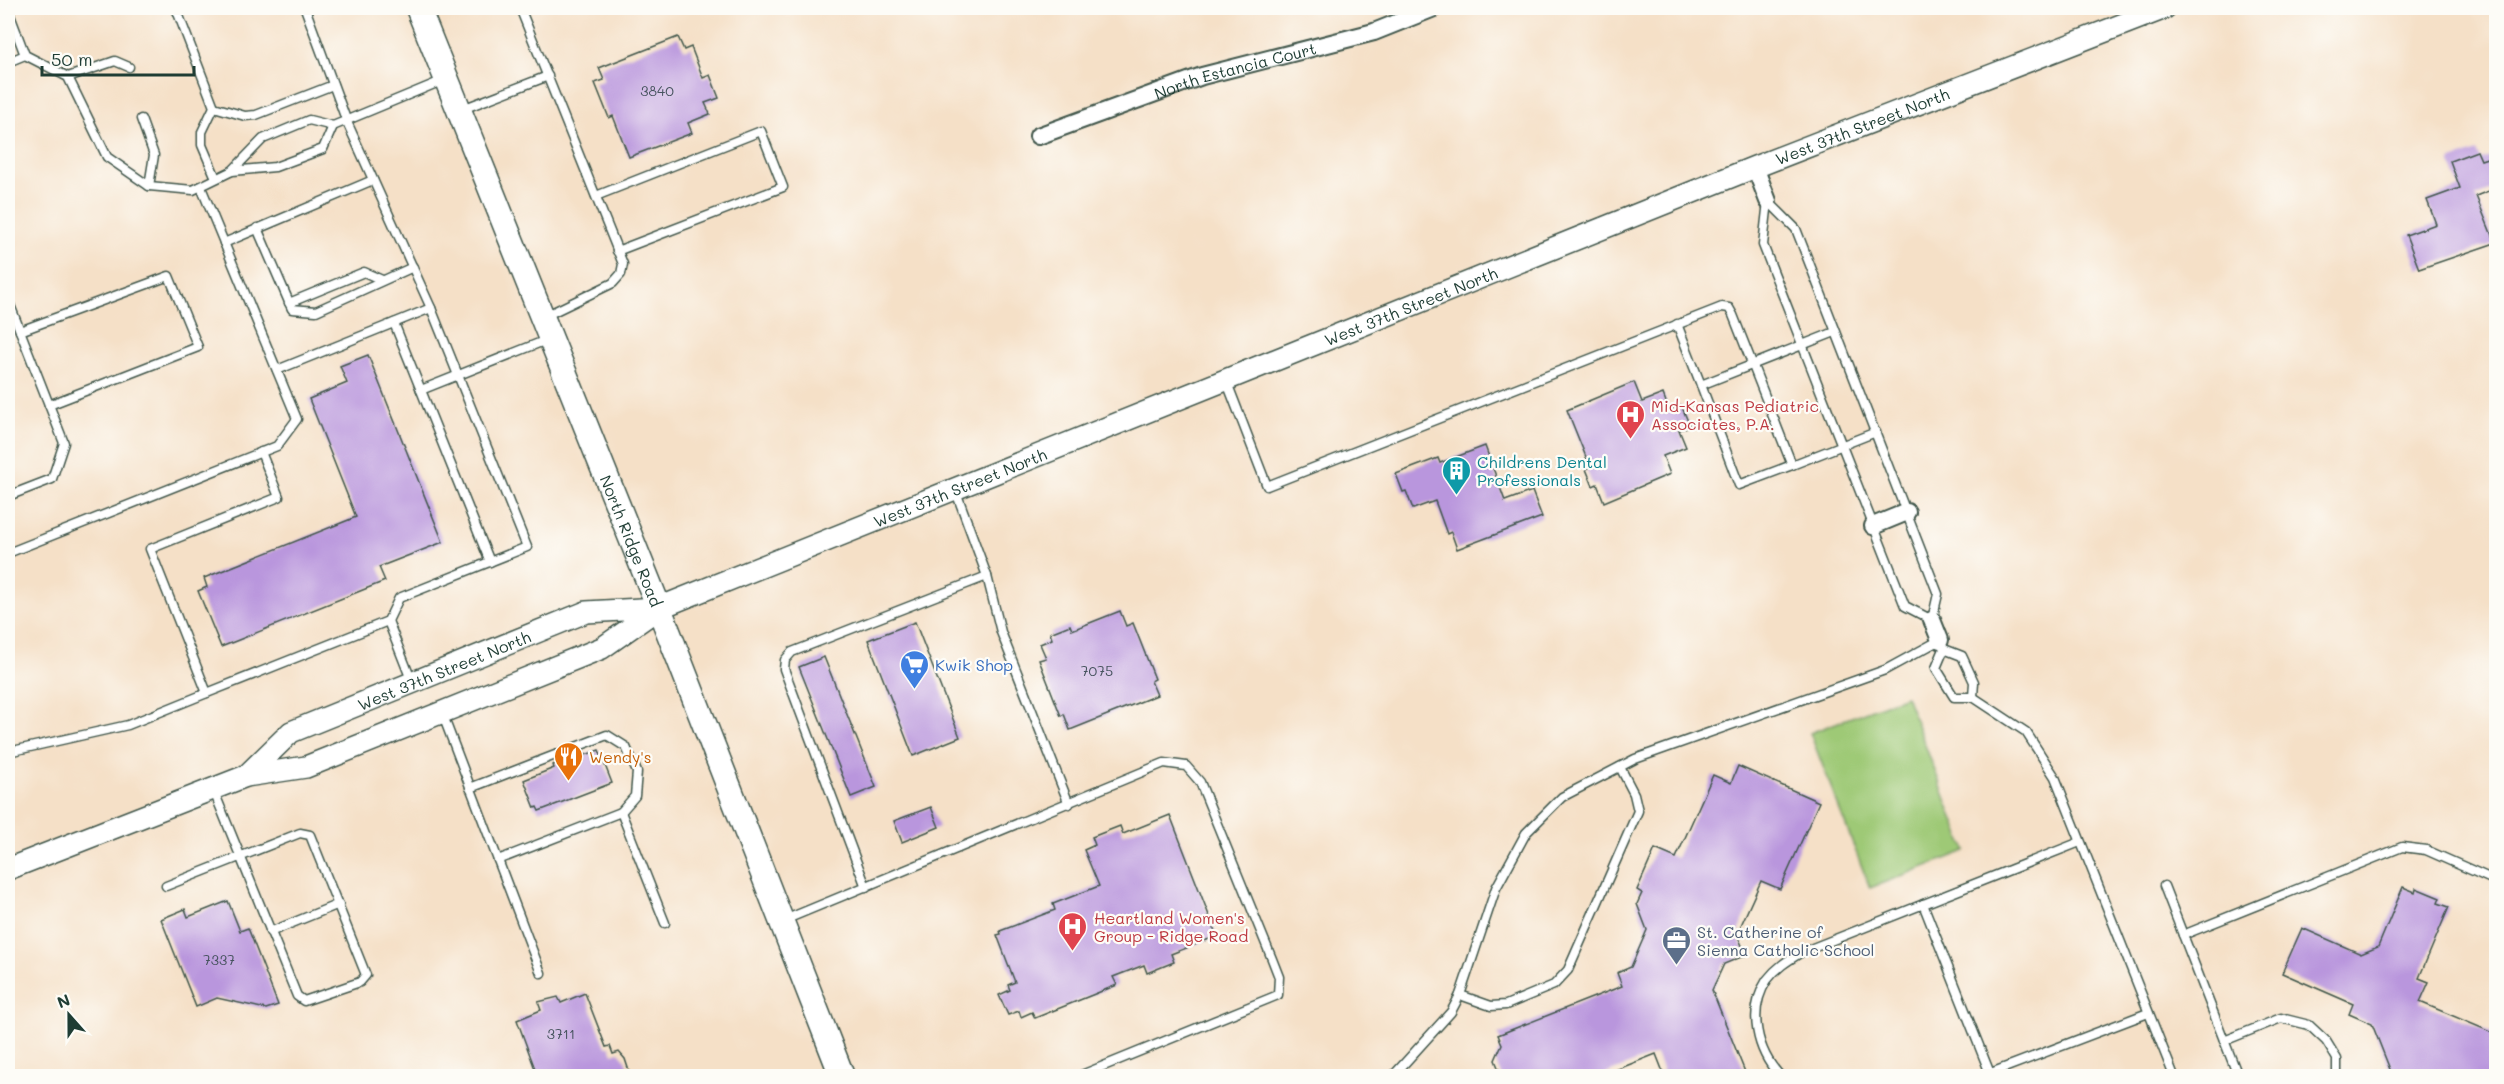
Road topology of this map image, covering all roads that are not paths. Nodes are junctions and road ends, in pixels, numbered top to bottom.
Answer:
1 (176, 8) edge
2 (305, 8) edge
3 (418, 8) edge
4 (520, 8) edge
5 (1434, 8) edge
6 (2165, 8) edge
7 (8, 10) edge
8 (2142, 12) edge
9 (25, 55) junction
10 (8, 62) edge
11 (129, 68) dead end
12 (548, 76) junction
13 (68, 77) junction
14 (447, 79) junction
15 (333, 85) junction
16 (214, 107) junction
17 (459, 110) junction
18 (141, 119) dead end
19 (347, 122) junction
20 (333, 126) junction
21 (1038, 136) dead end
22 (1755, 167) junction
23 (232, 171) junction
24 (216, 178) junction
25 (373, 180) junction
26 (149, 186) junction
27 (201, 187) junction
28 (596, 196) junction
29 (1768, 201) junction
30 (257, 228) junction
31 (224, 243) junction
32 (617, 251) junction
33 (413, 267) junction
34 (382, 280) junction
35 (8, 300) edge
36 (288, 303) junction
37 (431, 308) junction
38 (394, 323) junction
39 (1677, 324) junction
40 (547, 328) junction
41 (20, 332) junction
42 (1835, 332) junction
43 (1803, 344) junction
44 (1753, 364) junction
45 (277, 370) junction
46 (458, 376) junction
47 (1226, 379) junction
48 (1701, 385) junction
49 (422, 390) junction
50 (49, 405) junction
51 (1876, 432) junction
52 (1841, 445) junction
53 (261, 452) junction
54 (1792, 465) junction
55 (955, 489) junction
56 (8, 496) edge
57 (1907, 512) junction
58 (1873, 526) junction
59 (8, 553) edge
60 (490, 562) junction
61 (987, 576) junction
62 (659, 608) junction
63 (1932, 620) junction
64 (387, 621) junction
65 (1942, 644) junction
66 (412, 683) junction
67 (207, 693) junction
68 (1973, 697) junction
69 (442, 712) junction
70 (8, 752) edge
71 (1620, 767) junction
72 (246, 776) junction
73 (470, 788) junction
74 (213, 789) junction
75 (1068, 804) junction
76 (621, 812) junction
77 (2080, 842) junction
78 (241, 856) junction
79 (498, 860) junction
80 (8, 869) edge
81 (2496, 881) edge
82 (166, 886) dead end
83 (2164, 886) dead end
84 (866, 887) junction
85 (339, 904) junction
86 (1923, 904) junction
87 (782, 921) junction
88 (665, 923) dead end
89 (270, 932) junction
90 (2183, 935) junction
91 (541, 973) dead end
92 (1460, 995) junction
93 (2148, 1013) junction
94 (2224, 1041) junction
95 (1988, 1076) edge
96 (842, 1077) edge
97 (1079, 1077) edge
98 (1393, 1077) edge
99 (1780, 1077) edge
100 (2174, 1077) edge
101 (2238, 1077) edge
102 (2337, 1077) edge

1 - 16 lane
2 - 15 lane
3 - 14 main road, North Ridge Road
4 - 12 lane
5 - 21 street, North Estancia Court
6 - 8 street, West 37th Street North
7 - 9 lane
8 - 22 street, West 37th Street North
9 - 10 lane
9 - 13 lane
11 - 13 lane
12 - 17 lane
12 - 28 lane
13 - 26 lane
14 - 17 main road, North Ridge Road
14 - 19 lane
15 - 16 lane
15 - 19 lane
16 - 24 lane
17 - 40 main road, North Ridge Road
18 - 26 lane
19 - 20 lane
19 - 25 lane
20 - 23 lane
20 - 23 lane
22 - 29 street
22 - 47 street, West 37th Street North
23 - 24 lane
24 - 27 lane
25 - 30 lane
25 - 33 lane
26 - 27 lane
27 - 31 lane
28 - 32 lane
28 - 32 lane
29 - 42 lane
29 - 43 lane
30 - 31 lane
30 - 36 lane
31 - 45 lane
32 - 40 lane
33 - 34 lane
33 - 37 lane
34 - 36 lane
34 - 36 lane
35 - 41 lane
37 - 38 lane
37 - 46 lane
38 - 45 lane
38 - 49 lane
39 - 44 lane
39 - 47 lane
39 - 48 lane
40 - 46 lane
40 - 62 main road, North Ridge Road
41 - 50 lane
41 - 50 lane
42 - 43 lane
42 - 51 lane
43 - 44 lane
43 - 52 lane
44 - 48 lane
44 - 54 lane
45 - 53 lane
46 - 49 lane
46 - 60 lane
47 - 55 street, West 37th Street North
48 - 54 lane
49 - 60 lane
50 - 56 lane
51 - 52 lane
51 - 57 lane
52 - 54 lane
52 - 58 lane
53 - 59 lane
53 - 67 lane
55 - 61 lane
55 - 62 street, West 37th Street North
57 - 58 street
57 - 63 lane
58 - 63 lane
60 - 64 lane
61 - 75 lane
61 - 84 lane
62 - 66 street, West 37th Street North
62 - 69 street, West 37th Street North
62 - 87 main road, North Ridge Road
63 - 65 street
64 - 66 lane
64 - 67 lane
65 - 68 lane
65 - 68 lane
65 - 71 lane
66 - 72 street, West 37th Street North
67 - 70 lane
68 - 77 lane
69 - 72 street, West 37th Street North
69 - 73 lane
71 - 92 lane
71 - 92 lane
72 - 74 street, West 37th Street North
73 - 76 lane
73 - 79 lane
74 - 78 lane
74 - 80 street, West 37th Street North
75 - 84 lane
75 - 97 lane
76 - 79 lane
76 - 88 lane
77 - 86 lane
77 - 93 lane
78 - 82 lane
78 - 85 lane
78 - 89 lane
79 - 91 lane
81 - 90 lane
83 - 90 lane
84 - 87 lane
85 - 89 lane
85 - 89 lane
86 - 95 lane
86 - 99 lane
87 - 96 main road, North Ridge Road
90 - 94 lane
92 - 98 lane
93 - 95 lane
93 - 100 lane
94 - 101 lane
94 - 102 lane

